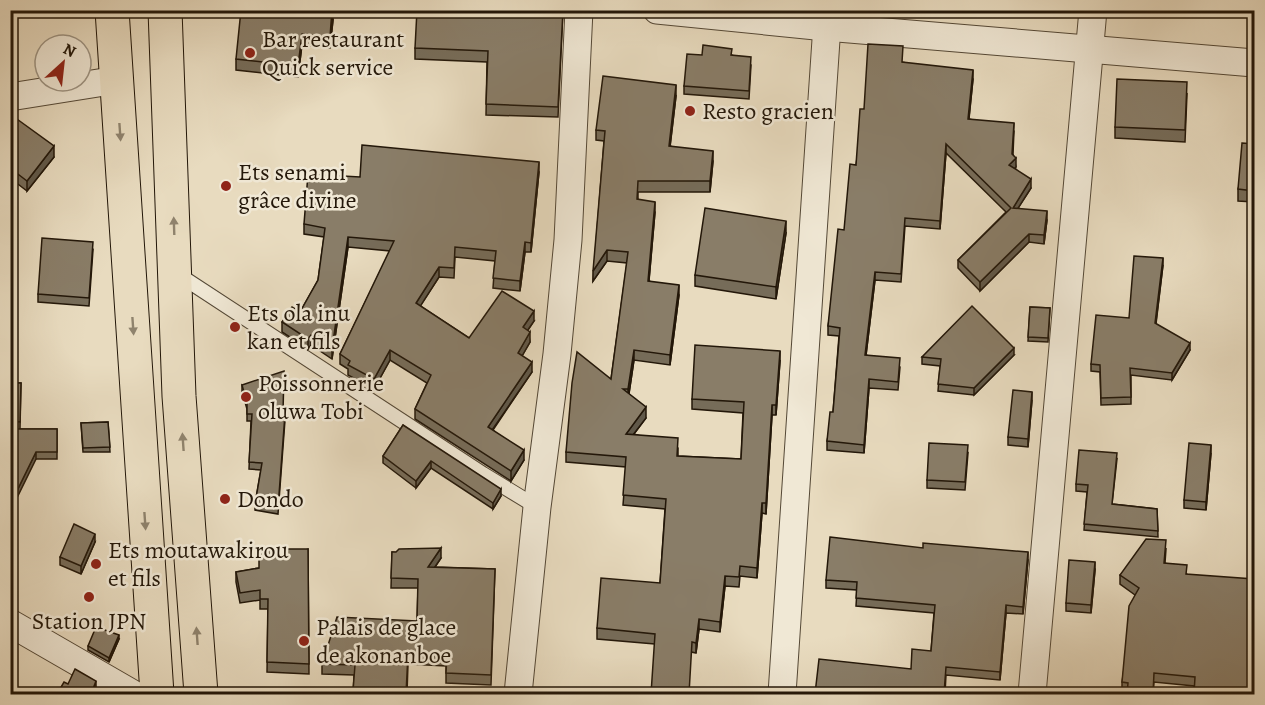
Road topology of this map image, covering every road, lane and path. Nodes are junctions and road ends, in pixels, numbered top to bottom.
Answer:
1 (112, 10) edge
2 (165, 10) edge
3 (579, 10) edge
4 (657, 10) edge
5 (1093, 10) edge
6 (827, 19) edge
7 (1090, 49) junction
8 (1254, 63) edge
9 (117, 80) junction
10 (10, 97) edge
11 (175, 273) junction
12 (537, 507) junction
13 (10, 623) edge
14 (134, 694) edge
15 (157, 694) edge
16 (201, 694) edge
17 (518, 694) edge
18 (782, 694) edge
19 (1032, 694) edge

1 - 9 highway
11 -> 2 highway
3 - 12 street
4 - 6 street
5 - 7 street
6 - 7 street
6 - 18 street
7 - 8 street
7 - 19 street
9 - 10 street
9 -> 15 highway
11 - 12 lane
16 -> 11 highway
12 - 17 street
13 - 14 street

